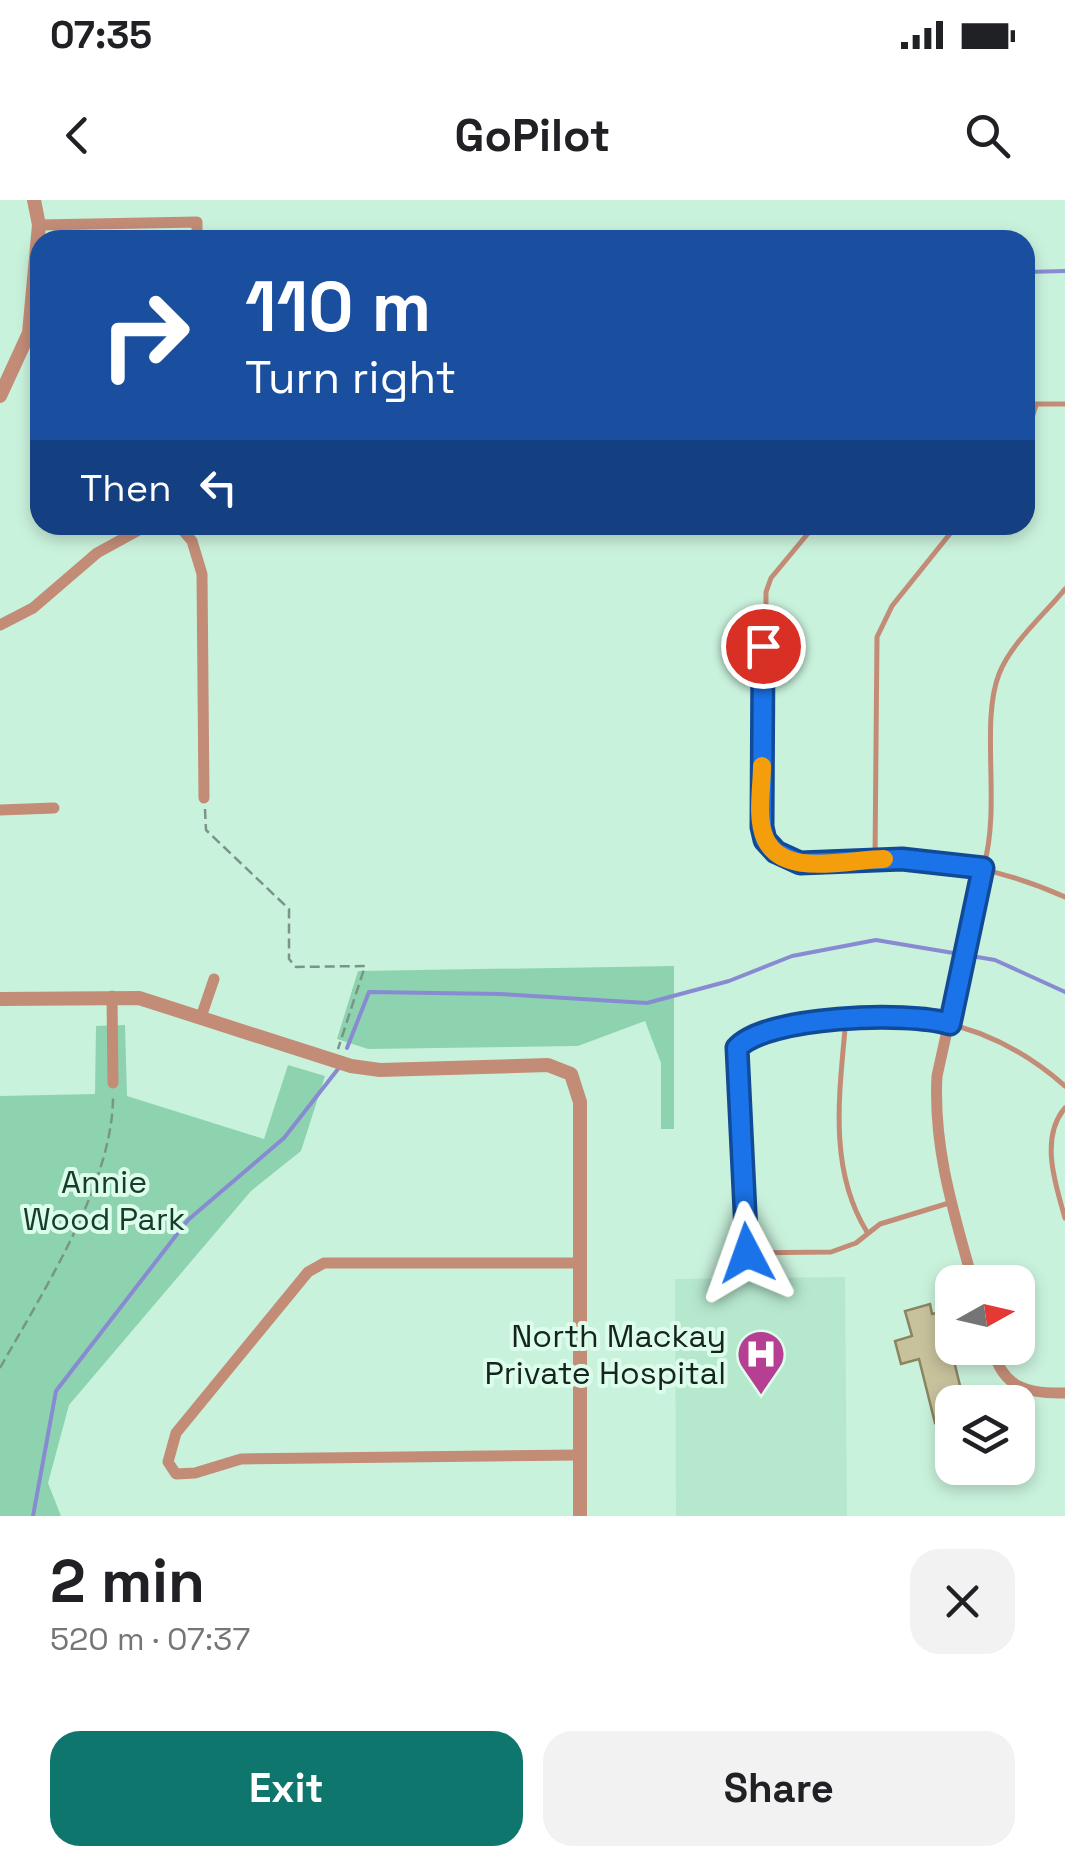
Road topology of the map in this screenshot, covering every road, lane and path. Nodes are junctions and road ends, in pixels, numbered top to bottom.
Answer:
1 (34, 200) edge
2 (40, 225) junction
3 (39, 230) edge
4 (196, 230) edge
5 (30, 314) edge
6 (0, 396) edge
7 (1065, 404) edge
8 (1036, 405) joint
9 (1035, 408) edge
10 (130, 535) edge
11 (187, 535) edge
12 (807, 535) edge
13 (949, 535) edge
14 (1065, 589) edge
15 (0, 625) edge
16 (204, 798) joint
17 (54, 808) dead end
18 (0, 810) edge
19 (874, 859) junction
20 (983, 868) junction
21 (1065, 896) edge
22 (214, 979) dead end
23 (112, 996) junction
24 (0, 998) edge
25 (201, 1017) junction
26 (846, 1018) junction
27 (950, 1024) junction
28 (334, 1061) junction
29 (112, 1083) joint
30 (1065, 1086) edge
31 (1065, 1108) edge
32 (951, 1203) junction
33 (1065, 1218) edge
34 (867, 1232) junction
35 (580, 1263) junction
36 (968, 1265) edge
37 (997, 1365) edge
38 (0, 1368) edge
39 (1065, 1392) edge
40 (579, 1455) junction
41 (580, 1516) edge

1 - 2 street
2 - 3 street
2 - 4 street
5 - 6 street
7 - 8 lane
8 - 9 lane
10 - 15 street
11 - 16 street
12 - 19 lane
13 - 19 lane
14 - 20 lane
16 - 28 path
17 - 18 street
19 - 20 lane
20 - 21 lane
20 - 27 street
22 - 25 street
23 - 24 street
23 - 25 street
23 - 29 street
25 - 28 street
26 - 27 lane
26 - 34 lane
26 - 34 lane
27 - 30 lane
27 - 32 street
28 - 35 street
29 - 38 path
31 - 33 lane
32 - 34 lane
32 - 36 street
35 - 40 street
35 - 40 street
37 - 39 street
40 - 41 street

